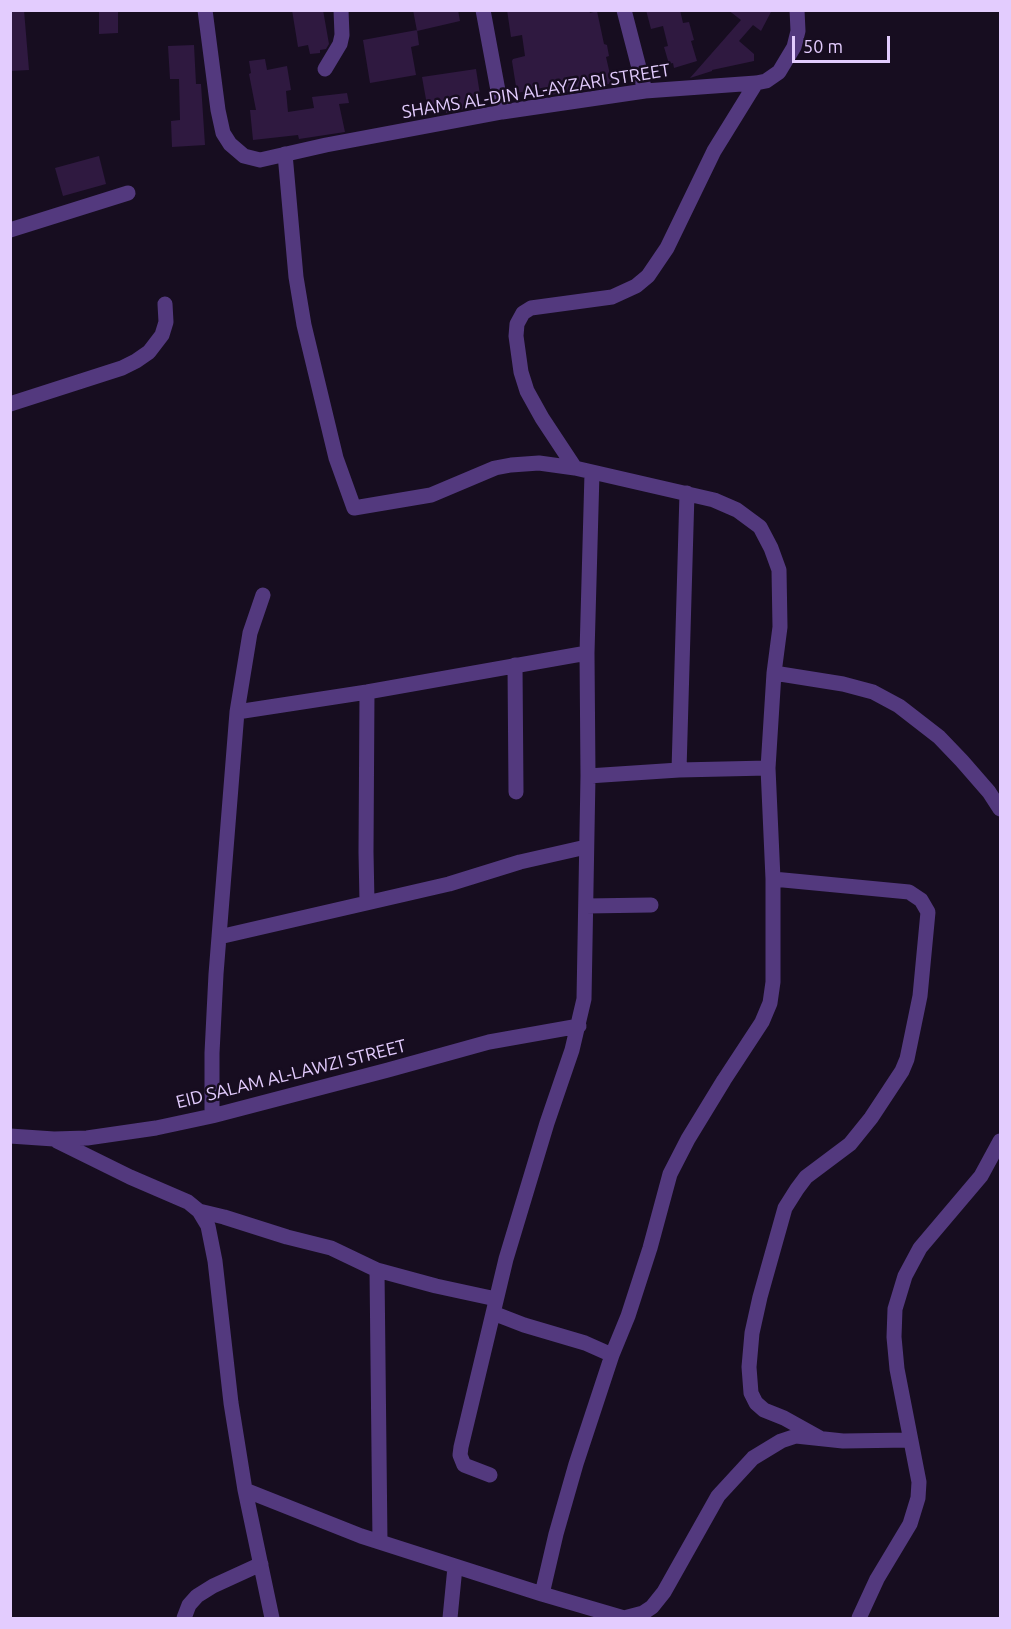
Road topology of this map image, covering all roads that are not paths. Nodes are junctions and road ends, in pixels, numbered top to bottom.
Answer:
1 (205, 10) edge
2 (342, 10) edge
3 (483, 10) edge
4 (624, 10) edge
5 (797, 10) edge
6 (325, 69) dead end
7 (756, 83) junction
8 (645, 91) junction
9 (501, 112) junction
10 (285, 154) junction
11 (128, 193) dead end
12 (10, 230) edge
13 (165, 304) dead end
14 (10, 404) edge
15 (575, 468) junction
16 (592, 473) junction
17 (687, 493) junction
18 (263, 595) dead end
19 (587, 653) junction
20 (515, 665) junction
21 (774, 673) junction
22 (367, 692) junction
23 (237, 712) junction
24 (768, 768) junction
25 (679, 770) junction
26 (588, 776) junction
27 (516, 792) dead end
28 (1000, 809) edge
29 (586, 847) junction
30 (773, 879) junction
31 (367, 902) junction
32 (651, 905) dead end
33 (586, 906) junction
34 (219, 937) junction
35 (579, 1026) junction
36 (212, 1116) junction
37 (10, 1136) edge
38 (54, 1139) junction
39 (1000, 1141) edge
40 (199, 1211) junction
41 (377, 1270) junction
42 (495, 1306) junction
43 (612, 1355) junction
44 (820, 1438) junction
45 (910, 1440) junction
46 (490, 1475) dead end
47 (245, 1490) junction
48 (380, 1542) junction
49 (261, 1564) junction
50 (455, 1567) junction
51 (542, 1594) junction
52 (184, 1618) edge
53 (272, 1618) edge
54 (450, 1618) edge
55 (859, 1618) edge

1 - 10 street, SHAMS AL-DIN AL-AYZARI STREET
2 - 6 street
3 - 9 street
4 - 8 street
5 - 7 street, SHAMS AL-DIN AL-AYZARI STREET
7 - 8 street, SHAMS AL-DIN AL-AYZARI STREET
7 - 15 street
8 - 9 street, SHAMS AL-DIN AL-AYZARI STREET
9 - 10 street, SHAMS AL-DIN AL-AYZARI STREET
10 - 15 street
11 - 12 street
13 - 14 street
15 - 16 street
16 - 17 street
16 - 19 street
17 - 21 street
17 - 25 street
18 - 23 street
19 - 20 street
19 - 26 street
20 - 22 street
20 - 27 street
21 - 24 street
21 - 28 street
22 - 23 street
22 - 31 street
23 - 34 street
24 - 25 street
24 - 30 street
25 - 26 street
26 - 29 street
29 - 31 street
29 - 33 street
30 - 43 street
30 - 44 street
31 - 34 street
32 - 33 street
33 - 35 street
34 - 36 street
35 - 36 street, EID SALAM AL-LAWZI STREET
35 - 42 street
36 - 38 street, EID SALAM AL-LAWZI STREET
37 - 38 street, EID SALAM AL-LAWZI STREET
38 - 40 street
39 - 45 street
40 - 41 street
40 - 47 street
41 - 42 street
41 - 48 street
42 - 43 street
42 - 46 street
43 - 51 street
44 - 45 street
44 - 51 street
45 - 55 street
47 - 48 street
47 - 49 street
48 - 50 street
49 - 52 street
49 - 53 street
50 - 51 street
50 - 54 street

